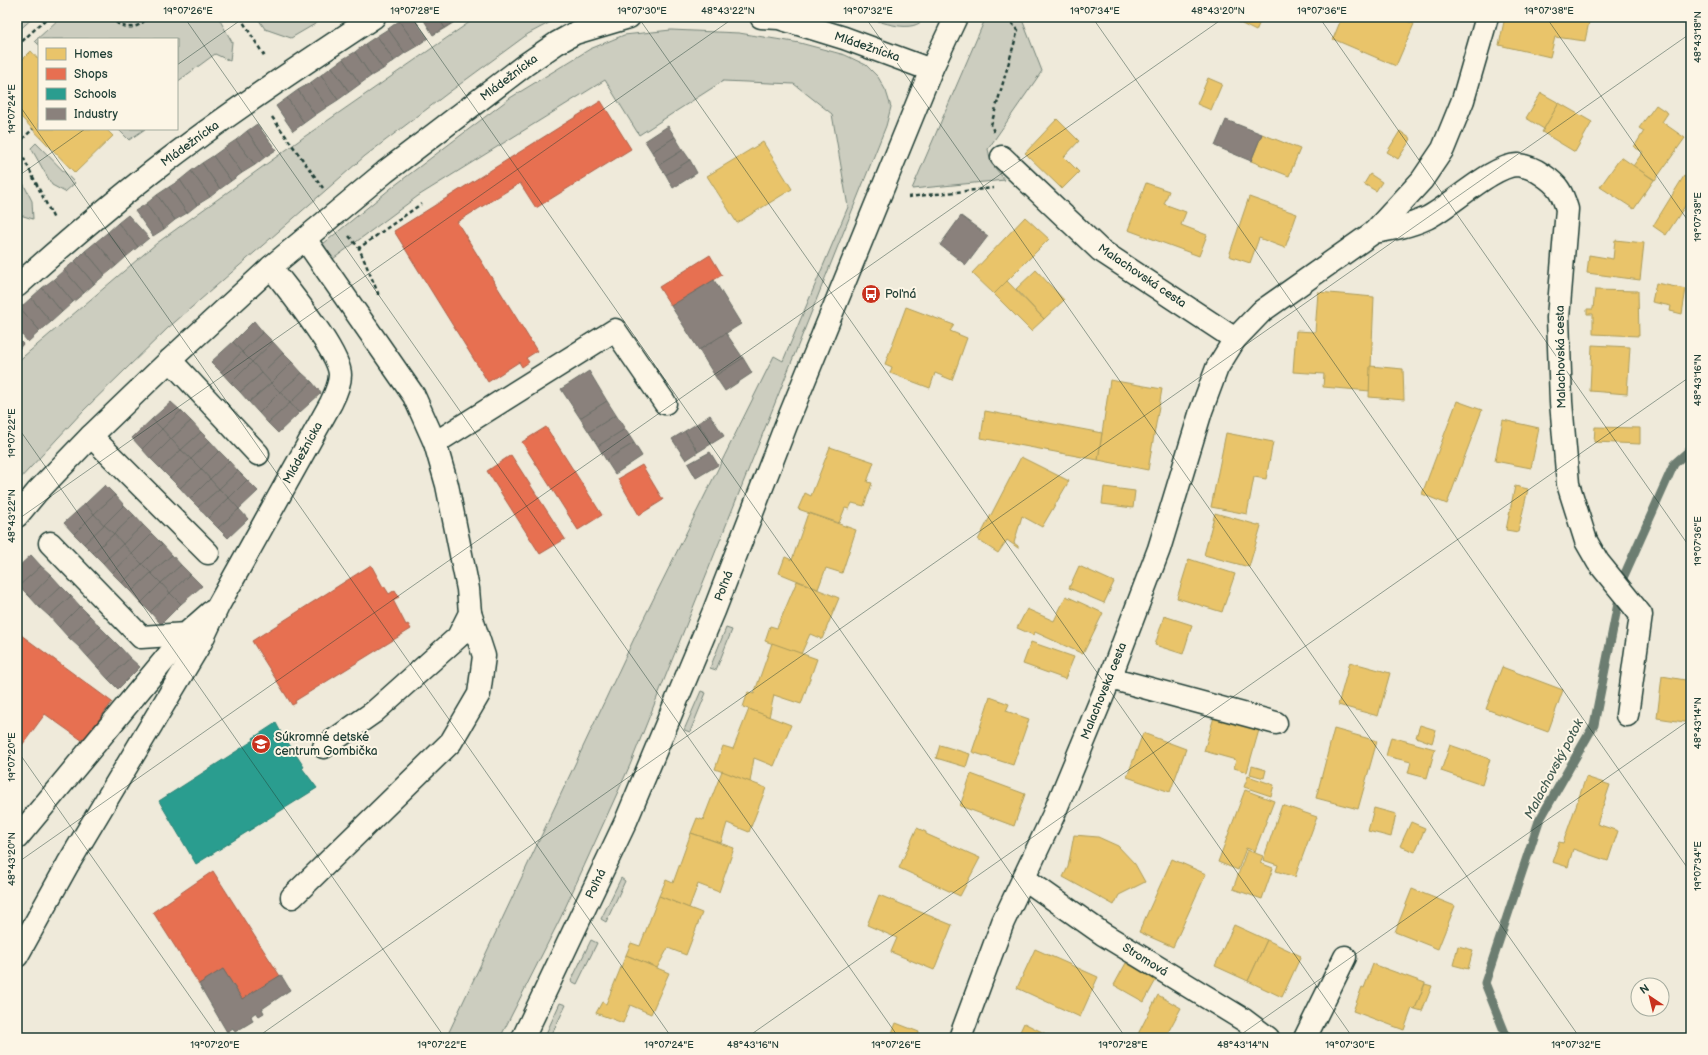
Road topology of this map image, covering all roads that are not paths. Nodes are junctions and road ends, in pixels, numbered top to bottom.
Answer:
1 (374, 17) edge
2 (629, 17) edge
3 (773, 17) edge
4 (956, 17) edge
5 (1487, 17) edge
6 (931, 70) junction
7 (1002, 157) road end
8 (1374, 232) junction
9 (305, 239) junction
10 (271, 267) junction
11 (17, 286) edge
12 (1235, 339) junction
13 (170, 360) junction
14 (665, 403) dead end
15 (91, 436) junction
16 (435, 443) junction
17 (258, 454) dead end
18 (17, 516) edge
19 (50, 543) dead end
20 (208, 553) dead end
21 (470, 613) junction
22 (194, 638) junction
23 (1110, 678) junction
24 (1626, 715) dead end
25 (1276, 723) dead end
26 (324, 747) dead end
27 (17, 838) edge
28 (1025, 878) junction
29 (292, 897) dead end
30 (17, 956) edge
31 (1345, 957) dead end
32 (523, 1038) edge
33 (960, 1038) edge
34 (1268, 1038) edge
35 (1305, 1038) edge

1 - 11 street, Mládežnícka
2 - 9 street, Mládežnícka
3 - 6 street, Mládežnícka
4 - 6 street, Poľná
5 - 8 street, Malachovská cesta
6 - 32 street, Poľná
7 - 12 street, Malachovská cesta
8 - 12 street, Malachovská cesta
8 - 24 street, Malachovská cesta
9 - 10 street, Mládežnícka
9 - 16 street
10 - 13 street, Mládežnícka
10 - 22 street, Mládežnícka
12 - 23 street, Malachovská cesta
13 - 15 street, Mládežnícka
13 - 17 street
14 - 16 street
15 - 18 street, Mládežnícka
15 - 20 street
16 - 21 street
19 - 22 street
21 - 26 street
21 - 29 street
22 - 27 street
22 - 30 street
23 - 25 street
23 - 28 street, Malachovská cesta
28 - 33 street, Malachovská cesta
28 - 34 street, Stromová
31 - 35 street

